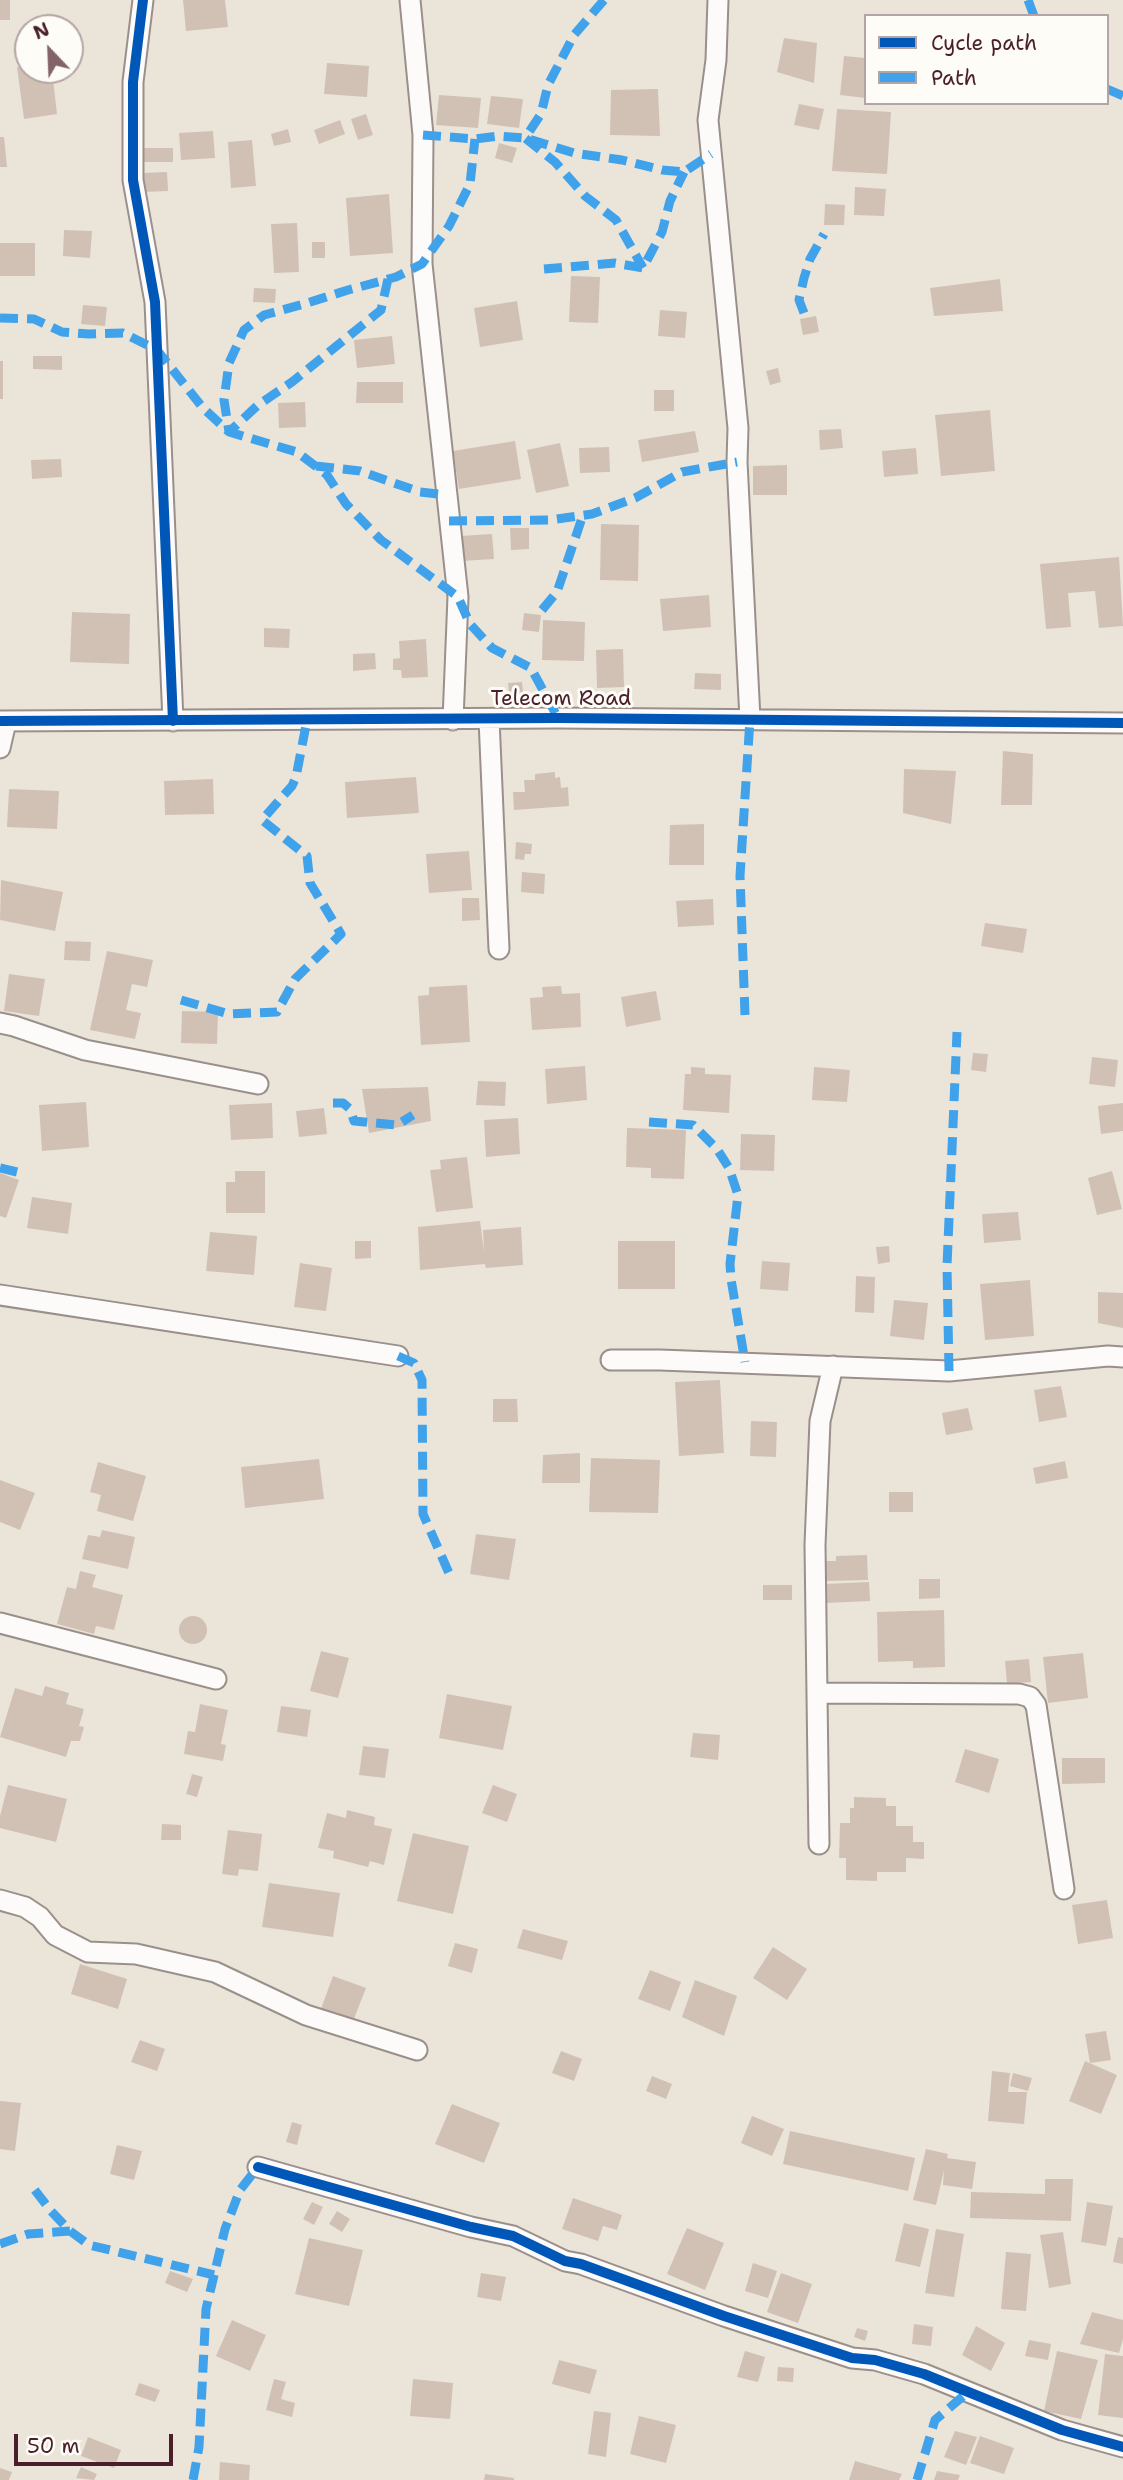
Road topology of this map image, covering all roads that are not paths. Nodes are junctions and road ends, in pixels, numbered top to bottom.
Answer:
1 (143, 0) edge
2 (410, 0) edge
3 (718, 0) edge
4 (489, 719) junction
5 (750, 719) junction
6 (453, 720) junction
7 (173, 721) junction
8 (3, 722) edge
9 (1123, 723) edge
10 (0, 748) edge
11 (499, 949) dead end
12 (0, 1023) edge
13 (258, 1084) dead end
14 (0, 1295) edge
15 (398, 1356) dead end
16 (1123, 1357) edge
17 (611, 1360) dead end
18 (833, 1366) junction
19 (0, 1623) edge
20 (216, 1679) dead end
21 (817, 1693) junction
22 (819, 1844) dead end
23 (1064, 1889) dead end
24 (0, 1900) edge
25 (417, 2050) dead end
26 (258, 2167) dead end
27 (1123, 2447) edge

1 - 7 street
2 - 6 street
3 - 5 street
4 - 5 street, Telecom Road
4 - 6 street, Telecom Road
4 - 11 street
5 - 9 street, Telecom Road
6 - 7 street, Telecom Road
7 - 8 street, Telecom Road
8 - 10 street
12 - 13 street
14 - 15 street
16 - 18 street
17 - 18 street
18 - 21 street
19 - 20 street
21 - 22 street
21 - 23 street
24 - 25 street
26 - 27 street

